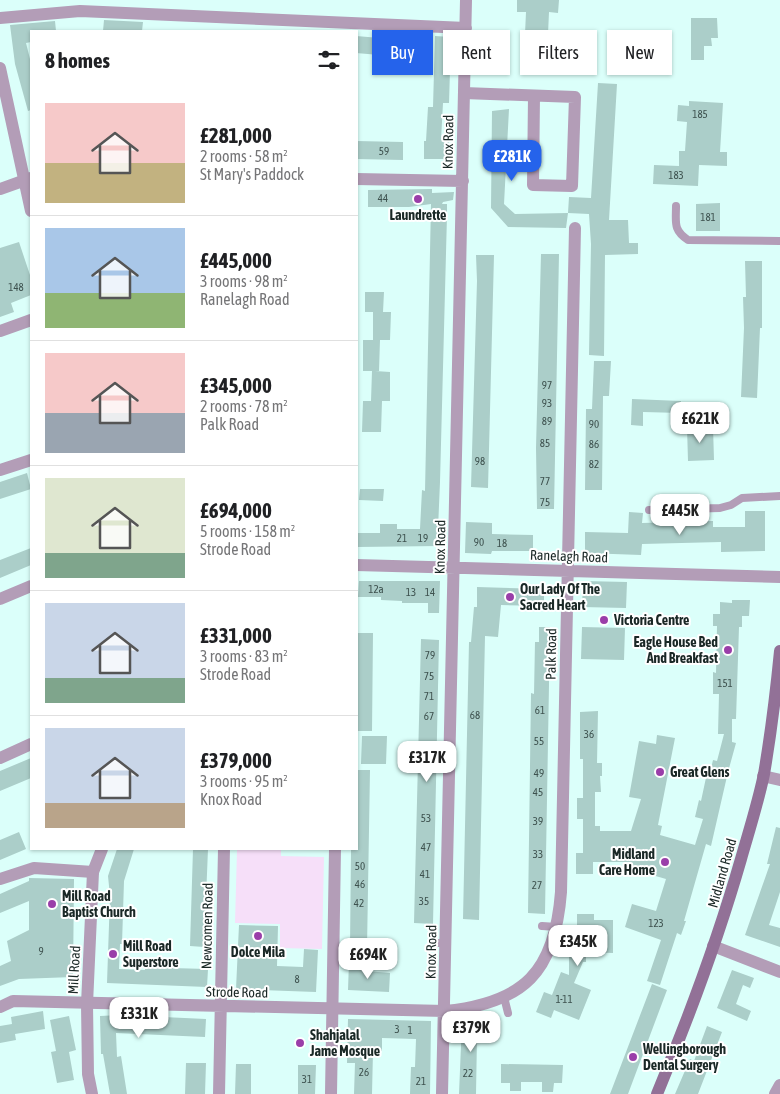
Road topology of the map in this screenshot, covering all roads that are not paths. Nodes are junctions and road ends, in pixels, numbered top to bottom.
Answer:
1 (466, 0) edge
2 (0, 18) edge
3 (466, 28) junction
4 (0, 68) edge
5 (464, 93) junction
6 (534, 96) junction
7 (28, 179) edge
8 (358, 179) edge
9 (462, 181) junction
10 (0, 189) edge
11 (30, 201) edge
12 (676, 206) dead end
13 (575, 228) dead end
14 (780, 241) edge
15 (30, 320) edge
16 (0, 331) edge
17 (30, 460) edge
18 (0, 470) edge
19 (780, 496) edge
20 (650, 510) dead end
21 (358, 565) edge
22 (454, 568) junction
23 (568, 572) junction
24 (780, 578) edge
25 (30, 586) edge
26 (0, 599) edge
27 (780, 650) edge
28 (30, 744) edge
29 (0, 758) edge
30 (763, 776) junction
31 (780, 780) edge
32 (102, 850) edge
33 (224, 850) edge
34 (335, 850) edge
35 (94, 872) junction
36 (0, 879) edge
37 (542, 926) dead end
38 (557, 927) junction
39 (433, 943) dead end
40 (446, 943) junction
41 (713, 946) junction
42 (780, 972) edge
43 (504, 997) junction
44 (87, 1004) junction
45 (220, 1006) junction
46 (0, 1007) edge
47 (332, 1009) junction
48 (445, 1011) junction
49 (508, 1013) dead end
50 (780, 1085) edge
51 (92, 1094) edge
52 (219, 1094) edge
53 (331, 1094) edge
54 (442, 1094) edge
55 (657, 1094) edge
56 (775, 1094) edge

1 - 3 street, Knox Road
2 - 3 street
3 - 5 street, Knox Road
4 - 7 street
5 - 6 street
5 - 9 street, Knox Road
6 - 6 street
7 - 10 street
7 - 11 street
8 - 9 street
9 - 22 street, Knox Road
12 - 14 lane
13 - 23 street, Palk Road
15 - 16 street
17 - 18 street
19 - 20 lane
21 - 22 street, Ranelagh Road
22 - 23 street, Ranelagh Road
22 - 40 street, Knox Road
23 - 24 street, Ranelagh Road
23 - 38 street, Palk Road
25 - 26 street
27 - 30 main road, Midland Road
28 - 29 street
30 - 31 street
30 - 41 main road, Midland Road
32 - 35 street, Mill Road
33 - 45 street, Newcomen Road
34 - 47 street
35 - 36 street
35 - 44 street, Mill Road
37 - 38 lane
38 - 43 street, Palk Road
39 - 40 lane
40 - 48 street, Knox Road
41 - 42 street
41 - 55 main road, Midland Road
43 - 48 street, Palk Road
43 - 49 lane
44 - 45 street, Strode Road
44 - 46 street, Strode Road
44 - 51 street, Mill Road
45 - 47 street, Strode Road
45 - 52 street, Newcomen Road
47 - 48 street, Strode Road
47 - 53 street
48 - 54 street, Knox Road
50 - 56 street

